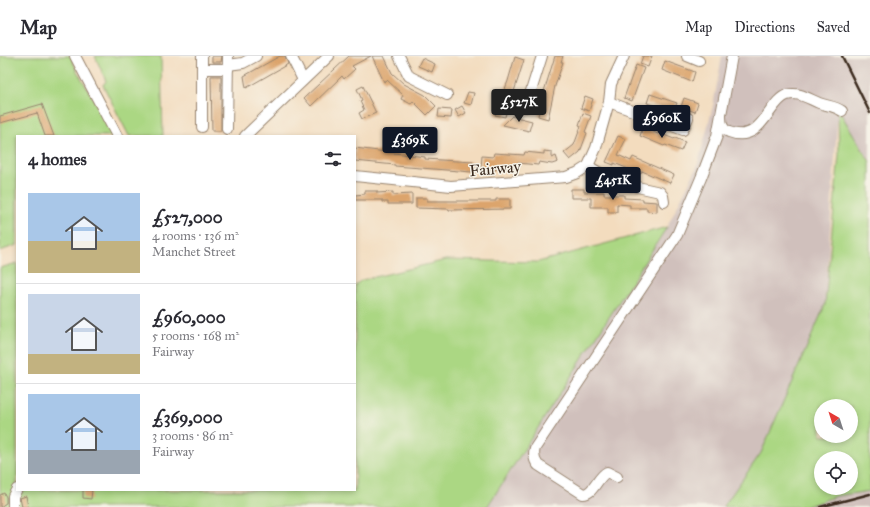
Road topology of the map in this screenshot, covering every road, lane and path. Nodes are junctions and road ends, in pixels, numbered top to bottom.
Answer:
1 (75, 56) edge
2 (202, 56) edge
3 (256, 56) edge
4 (291, 56) edge
5 (399, 56) edge
6 (542, 56) edge
7 (624, 56) edge
8 (687, 56) edge
9 (732, 56) edge
10 (327, 57) edge
11 (699, 61) dead end
12 (228, 63) edge
13 (202, 69) junction
14 (303, 80) junction
15 (447, 95) dead end
16 (609, 102) junction
17 (526, 107) dead end
18 (842, 111) dead end
19 (721, 115) junction
20 (688, 118) dead end
21 (202, 127) dead end
22 (227, 129) dead end
23 (116, 135) edge
24 (246, 135) edge
25 (588, 166) junction
26 (356, 176) edge
27 (664, 202) dead end
28 (617, 477) dead end
29 (16, 491) edge
30 (13, 507) edge

1 - 23 street
2 - 13 street
3 - 12 street
4 - 14 street
5 - 15 street
6 - 17 street
7 - 16 street
8 - 11 street
9 - 19 street
10 - 14 street
12 - 13 street
12 - 22 street
13 - 21 street
14 - 24 street
16 - 20 street
16 - 25 street
18 - 19 street
19 - 28 street
25 - 26 street, Fairway
25 - 27 street
29 - 30 street

